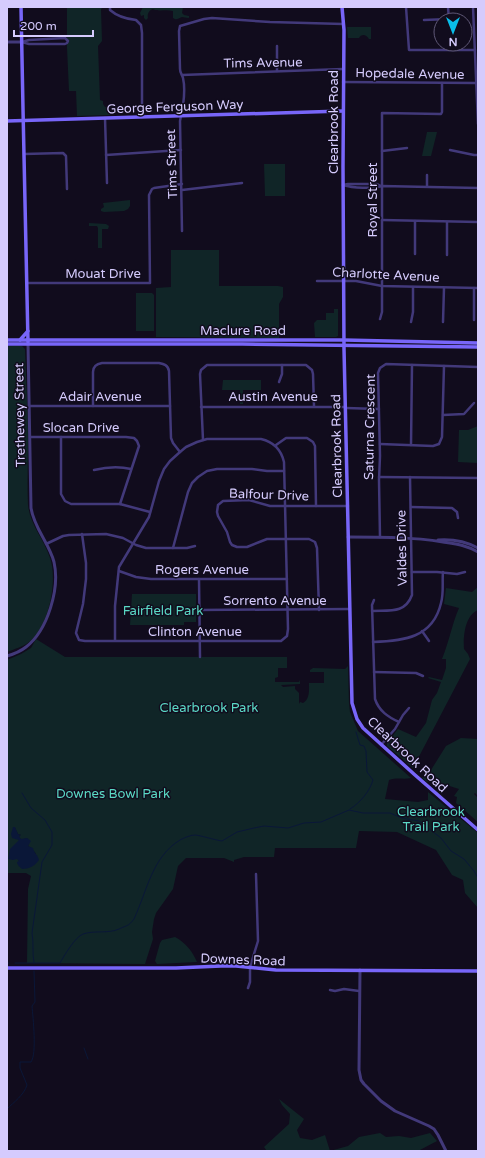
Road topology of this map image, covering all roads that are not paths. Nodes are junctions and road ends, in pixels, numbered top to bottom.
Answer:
1 (21, 7) edge
2 (110, 7) edge
3 (342, 7) edge
4 (406, 7) edge
5 (473, 7) edge
6 (424, 20) dead end
7 (433, 20) edge
8 (343, 24) junction
9 (7, 42) edge
10 (22, 42) junction
11 (277, 46) dead end
12 (433, 50) edge
13 (475, 50) joint
14 (343, 69) junction
15 (277, 71) junction
16 (182, 74) junction
17 (344, 82) junction
18 (442, 83) junction
19 (476, 83) junction
20 (343, 111) junction
21 (181, 116) junction
22 (142, 117) junction
23 (105, 118) junction
24 (7, 121) edge
25 (23, 121) junction
26 (478, 124) edge
27 (407, 148) dead end
28 (181, 150) junction
29 (450, 150) dead end
30 (382, 151) junction
31 (24, 154) junction
32 (106, 155) junction
33 (478, 155) edge
34 (427, 175) dead end
35 (107, 183) dead end
36 (242, 183) dead end
37 (182, 184) junction
38 (343, 185) junction
39 (382, 186) junction
40 (426, 186) junction
41 (478, 188) edge
42 (67, 189) dead end
43 (182, 190) junction
44 (382, 220) junction
45 (415, 221) junction
46 (448, 222) junction
47 (478, 222) edge
48 (182, 232) dead end
49 (415, 254) dead end
50 (447, 255) dead end
51 (343, 280) junction
52 (317, 281) dead end
53 (27, 283) junction
54 (382, 286) junction
55 (413, 287) junction
56 (444, 288) junction
57 (474, 288) junction
58 (478, 288) edge
59 (380, 319) dead end
60 (474, 320) dead end
61 (411, 322) dead end
62 (443, 322) dead end
63 (28, 331) junction
64 (7, 340) edge
65 (20, 340) junction
66 (28, 342) junction
67 (344, 343) junction
68 (478, 343) edge
69 (7, 344) edge
70 (478, 347) edge
71 (282, 365) junction
72 (412, 365) junction
73 (444, 366) junction
74 (478, 367) edge
75 (279, 382) dead end
76 (474, 403) dead end
77 (30, 406) junction
78 (93, 406) junction
79 (170, 406) junction
80 (202, 406) junction
81 (314, 406) junction
82 (345, 407) junction
83 (378, 409) junction
84 (443, 415) junction
85 (30, 437) junction
86 (60, 437) junction
87 (203, 440) junction
88 (380, 444) junction
89 (276, 445) junction
90 (411, 445) junction
91 (180, 452) junction
92 (131, 469) junction
93 (94, 470) dead end
94 (284, 471) junction
95 (379, 477) junction
96 (410, 477) junction
97 (478, 478) edge
98 (120, 504) junction
99 (285, 506) junction
100 (316, 506) junction
101 (348, 506) junction
102 (411, 507) junction
103 (150, 512) junction
104 (458, 518) dead end
105 (82, 534) junction
106 (348, 537) junction
107 (380, 537) junction
108 (411, 538) junction
109 (286, 539) junction
110 (436, 540) junction
111 (46, 544) junction
112 (133, 544) junction
113 (195, 546) dead end
114 (173, 548) junction
115 (478, 548) edge
116 (478, 552) edge
117 (118, 571) junction
118 (412, 572) junction
119 (443, 572) junction
120 (465, 572) dead end
121 (199, 579) junction
122 (287, 579) junction
123 (374, 600) dead end
124 (199, 610) junction
125 (288, 610) junction
126 (319, 610) junction
127 (350, 610) junction
128 (372, 611) junction
129 (422, 632) junction
130 (114, 641) junction
131 (429, 641) dead end
132 (200, 642) junction
133 (373, 642) junction
134 (7, 656) edge
135 (200, 657) dead end
136 (374, 672) junction
137 (423, 676) dead end
138 (409, 708) dead end
139 (399, 722) junction
140 (381, 745) junction
141 (478, 830) edge
142 (256, 874) dead end
143 (250, 967) junction
144 (7, 968) edge
145 (360, 970) junction
146 (478, 971) edge
147 (248, 988) dead end
148 (330, 990) dead end
149 (360, 991) junction
150 (446, 1151) edge

1 - 10 main road, Trethewey Street
2 - 22 street
3 - 8 main road, Clearbrook Road
4 - 12 street
5 - 13 street
6 - 7 street
8 - 14 main road, Clearbrook Road
8 - 16 street, Tims Street
9 - 10 street
10 - 10 street
10 - 25 main road, Trethewey Street
11 - 15 street
13 - 19 street
14 - 15 street, Tims Avenue
14 - 17 main road, Clearbrook Road
15 - 16 street, Tims Avenue
16 - 21 street, Tims Street
17 - 18 street, Hopedale Avenue
17 - 20 main road, Clearbrook Road
18 - 19 street, Hopedale Avenue
18 - 30 street, Royal Street
19 - 26 street
20 - 21 main road, George Ferguson Way
20 - 38 main road, Clearbrook Road
21 - 22 main road, George Ferguson Way
21 - 28 street, Tims Street
22 - 23 main road, George Ferguson Way
23 - 25 main road, George Ferguson Way
23 - 32 street
24 - 25 main road, George Ferguson Way
25 - 31 main road, Trethewey Street
27 - 30 street
28 - 32 street
28 - 37 street, Tims Street
29 - 33 street
30 - 39 street, Royal Street
31 - 42 street
31 - 53 main road, Trethewey Street
32 - 35 street
34 - 40 street
36 - 43 street
37 - 43 street, Tims Street
37 - 53 street, Mouat Drive
38 - 39 street
38 - 51 main road, Clearbrook Road
39 - 40 street
39 - 44 street, Royal Street
40 - 41 street
43 - 48 street, Tims Street
44 - 45 street
44 - 54 street, Royal Street
45 - 46 street
45 - 49 street
46 - 47 street
46 - 50 street
51 - 52 street, Charlotte Avenue
51 - 54 street, Charlotte Avenue
51 - 67 main road, Clearbrook Road
53 - 63 main road, Trethewey Street
54 - 55 street, Charlotte Avenue
54 - 59 street, Royal Street
55 - 56 street, Charlotte Avenue
55 - 61 street
56 - 57 street, Charlotte Avenue
56 - 62 street
57 - 58 street, Charlotte Avenue
57 - 60 street
63 - 65 main road
63 - 66 main road, Trethewey Street
64 - 65 main road, Maclure Road
65 - 66 main road, Maclure Road
66 - 67 main road, Maclure Road
66 - 69 main road, Maclure Road
66 - 77 street, Trethewey Street
67 - 68 main road, Maclure Road
67 - 70 main road, Maclure Road
67 - 82 main road, Clearbrook Road
71 - 75 street
71 - 80 street
71 - 81 street
72 - 73 street, Saturna Crescent
72 - 83 street, Saturna Crescent
72 - 90 street
73 - 74 street, Saturna Crescent
73 - 84 street
76 - 84 street
77 - 78 street, Adair Avenue
77 - 85 street, Trethewey Street
78 - 79 street, Adair Avenue
78 - 79 street
79 - 91 street
80 - 81 street, Austin Avenue
80 - 87 street
81 - 82 street, Austin Avenue
82 - 83 street, Austin Avenue
82 - 101 main road, Clearbrook Road
83 - 88 street, Saturna Crescent
84 - 90 street
85 - 86 street, Slocan Drive
85 - 111 street, Trethewey Street
86 - 92 street, Slocan Drive
86 - 98 street
87 - 89 street
87 - 91 street
88 - 90 street
88 - 95 street, Saturna Crescent
89 - 94 street, Clinton Avenue
89 - 100 street
91 - 103 street
92 - 93 street
92 - 98 street, Slocan Drive
94 - 99 street, Clinton Avenue
94 - 114 street
95 - 96 street
95 - 107 street, Saturna Crescent
96 - 97 street
96 - 102 street, Valdes Drive
98 - 103 street
99 - 100 street, Balfour Drive
99 - 109 street, Clinton Avenue
99 - 109 street, Balfour Drive
100 - 101 street, Balfour Drive
101 - 106 main road, Clearbrook Road
102 - 104 street
102 - 108 street, Valdes Drive
103 - 112 street
105 - 111 street
105 - 112 street
105 - 130 street, Clinton Avenue
106 - 107 street
106 - 127 main road, Clearbrook Road
107 - 108 street
108 - 110 street
108 - 118 street, Valdes Drive
109 - 122 street, Clinton Avenue
109 - 126 street
110 - 115 street
110 - 116 street
111 - 134 street, Trethewey Street
112 - 114 street
112 - 117 street
113 - 114 street
117 - 121 street, Rogers Avenue
117 - 130 street
118 - 119 street
118 - 128 street, Valdes Drive
119 - 120 street
119 - 129 street
121 - 122 street, Rogers Avenue
121 - 124 street
122 - 125 street, Clinton Avenue
123 - 128 street
124 - 125 street, Sorrento Avenue
124 - 132 street
125 - 126 street, Sorrento Avenue
125 - 132 street, Clinton Avenue
126 - 127 street, Sorrento Avenue
127 - 140 main road, Clearbrook Road
128 - 133 street
129 - 131 street
129 - 133 street
130 - 132 street, Clinton Avenue
132 - 135 street
133 - 136 street
136 - 137 street
136 - 139 street
138 - 139 street
139 - 140 street
140 - 141 main road, Clearbrook Road
142 - 143 street
143 - 144 main road, Downes Road
143 - 145 main road, Downes Road
143 - 147 street
145 - 146 main road, Downes Road
145 - 149 street
148 - 149 street
149 - 150 street

